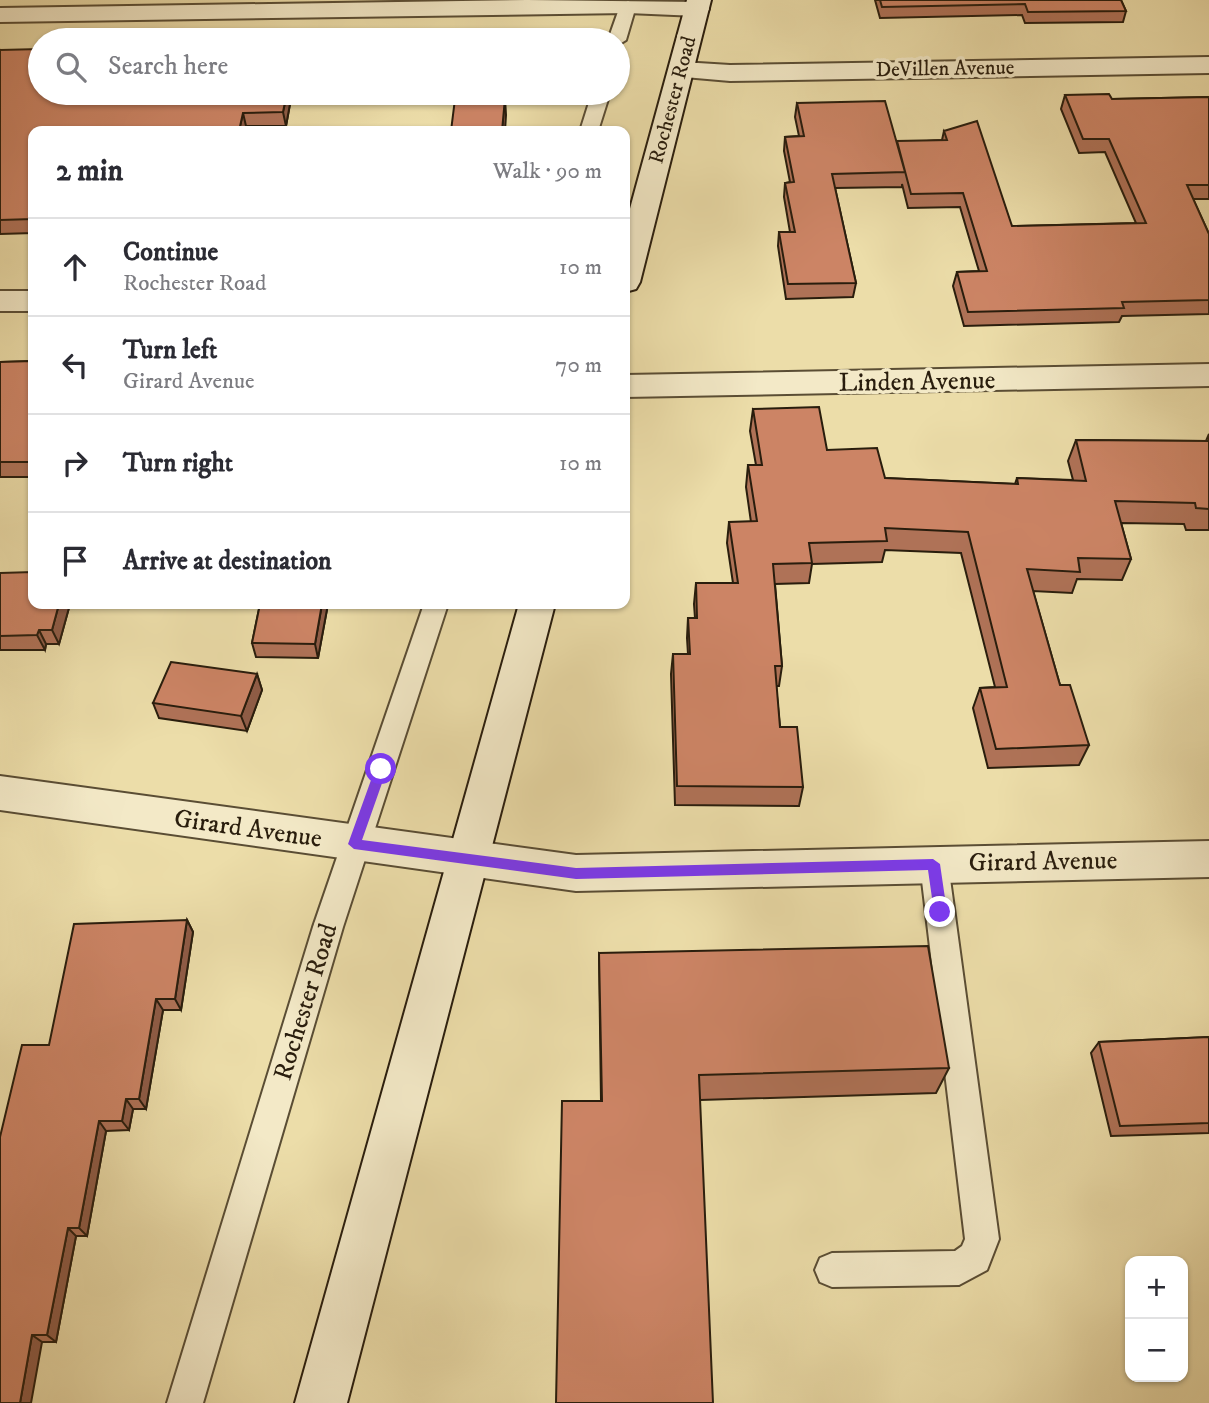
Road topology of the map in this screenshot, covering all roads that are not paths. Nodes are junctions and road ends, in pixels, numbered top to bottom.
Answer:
1 (698, 4) edge
2 (628, 6) junction
3 (0, 15) edge
4 (621, 28) edge
5 (1209, 65) edge
6 (682, 71) junction
7 (597, 105) edge
8 (591, 126) edge
9 (630, 263) edge
10 (0, 301) edge
11 (28, 301) edge
12 (1209, 375) edge
13 (630, 386) edge
14 (434, 609) edge
15 (536, 609) edge
16 (0, 793) edge
17 (354, 844) junction
18 (468, 857) junction
19 (1209, 859) edge
20 (933, 864) junction
21 (832, 1270) dead end
22 (185, 1403) edge
23 (321, 1403) edge

1 - 2 street
1 - 6 street, Rochester Road
2 - 3 street
2 - 4 lane
5 - 6 street, DeVillen Avenue
6 - 9 street, Rochester Road
7 - 8 lane
10 - 11 street
12 - 13 street, Linden Avenue
14 - 17 lane, Rochester Road
15 - 18 street
16 - 17 street, Girard Avenue
17 - 18 street, Girard Avenue
17 - 22 lane, Rochester Road
18 - 20 street, Girard Avenue
18 - 23 street
19 - 20 street, Girard Avenue
20 - 21 lane

